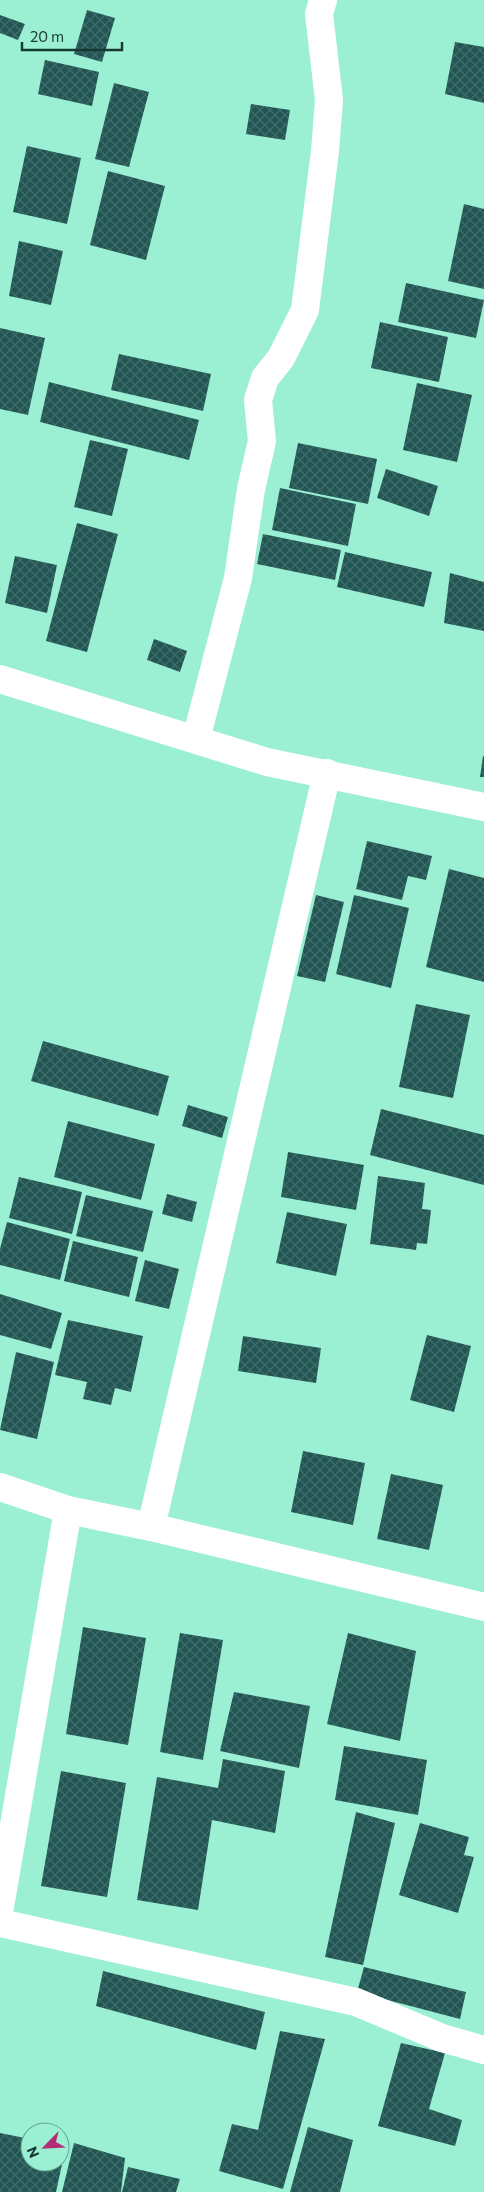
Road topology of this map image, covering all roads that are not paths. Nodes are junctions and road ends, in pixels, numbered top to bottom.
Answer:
1 (322, 0) edge
2 (0, 679) edge
3 (196, 739) junction
4 (327, 773) junction
5 (484, 807) edge
6 (0, 1487) edge
7 (68, 1510) junction
8 (151, 1527) junction
9 (484, 1607) edge
10 (0, 1907) edge
11 (0, 1923) edge
12 (484, 2050) edge

1 - 3 street
2 - 3 street
3 - 4 street
4 - 5 street
4 - 8 street
6 - 7 street
7 - 8 street
7 - 10 street
8 - 9 street
11 - 12 street

